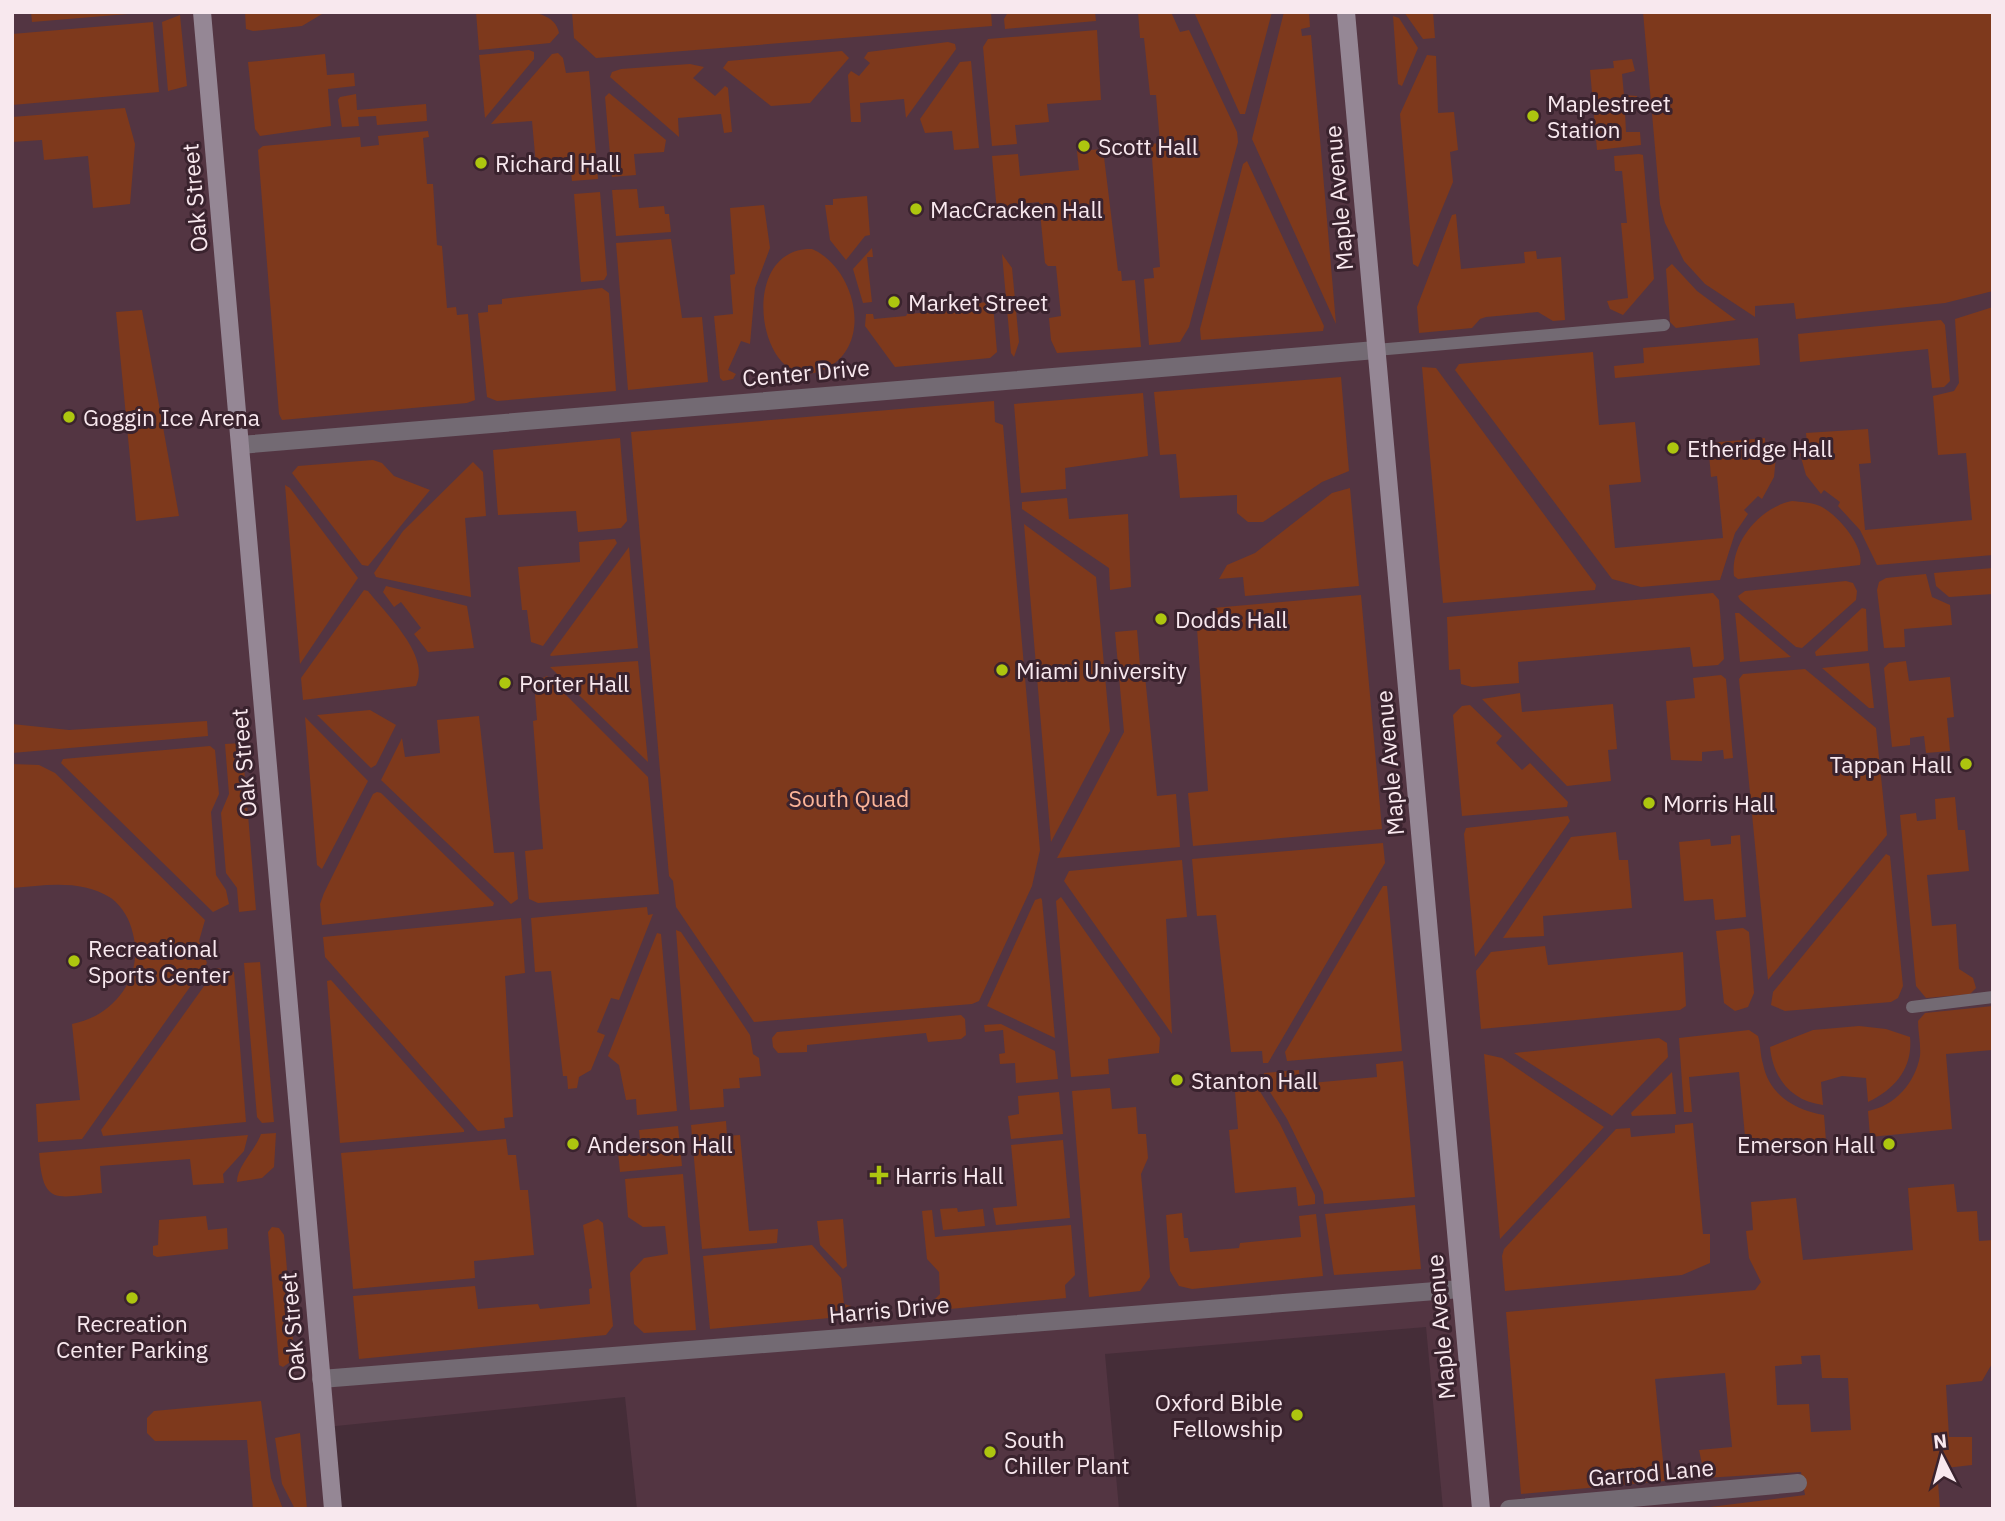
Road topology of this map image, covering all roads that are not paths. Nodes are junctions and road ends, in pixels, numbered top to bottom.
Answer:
1 (202, 12) edge
2 (1346, 12) edge
3 (1664, 324) dead end
4 (1376, 350) junction
5 (240, 445) junction
6 (1993, 998) edge
7 (1912, 1007) dead end
8 (1461, 1289) junction
9 (321, 1379) junction
10 (1798, 1483) dead end
11 (332, 1509) edge
12 (1481, 1509) edge
13 (1509, 1509) edge

1 - 5 street, Oak Street
2 - 4 street, Maple Avenue
3 - 4 lane
4 - 5 street, Center Drive
4 - 8 street, Maple Avenue
5 - 9 street, Oak Street
6 - 7 lane
8 - 9 street, Harris Drive
8 - 12 street, Maple Avenue
9 - 11 street, Oak Street
10 - 13 street, Garrod Lane

